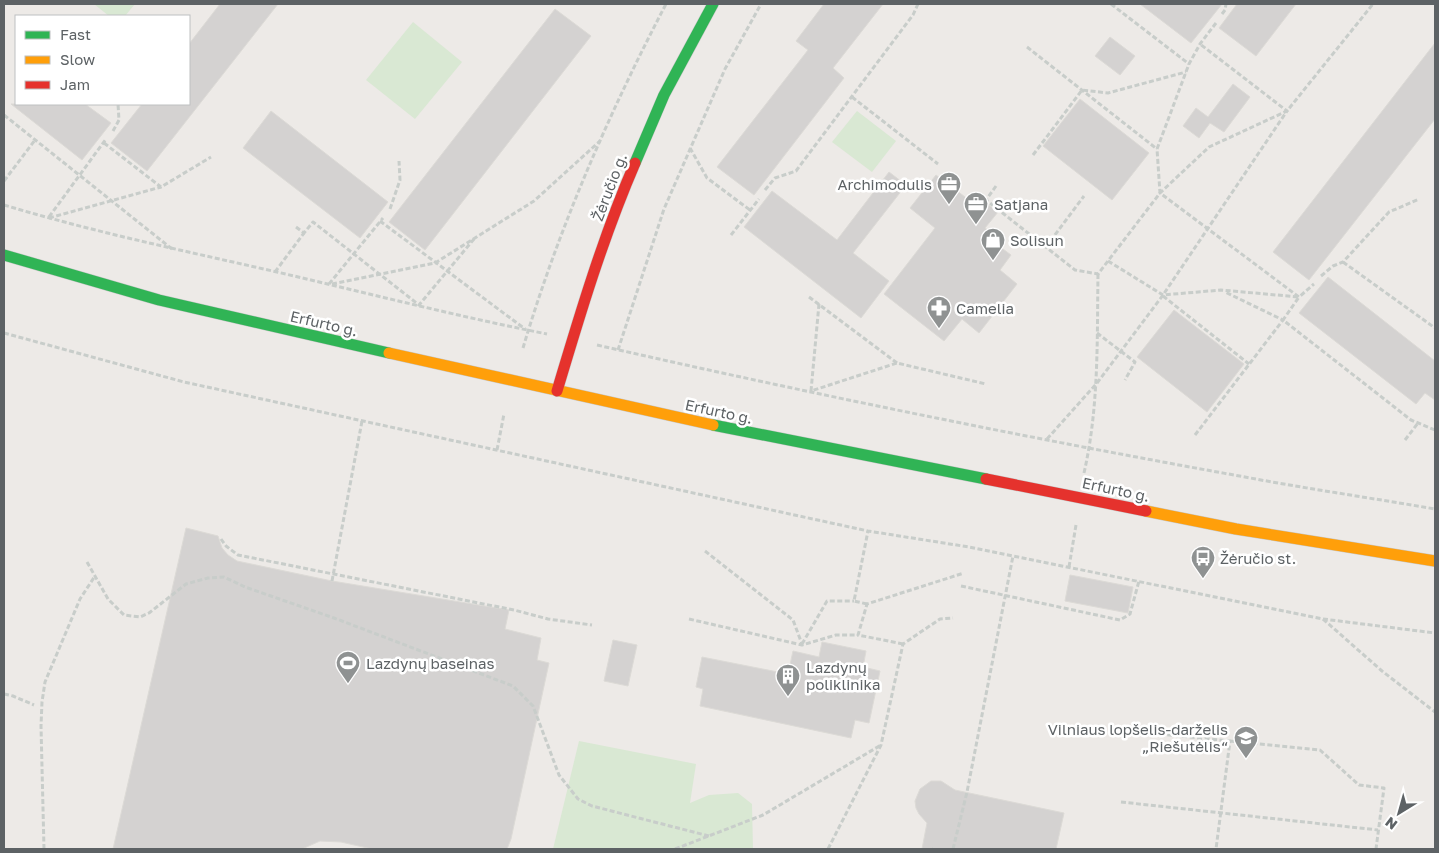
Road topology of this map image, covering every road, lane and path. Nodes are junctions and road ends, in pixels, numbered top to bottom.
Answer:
1 (666, 4) edge
2 (713, 4) edge
3 (761, 4) edge
4 (918, 4) edge
5 (1111, 4) edge
6 (1226, 4) edge
7 (1373, 4) edge
8 (1222, 14) dead end
9 (1216, 22) dead end
10 (1200, 44) junction
11 (1027, 47) dead end
12 (1189, 64) junction
13 (1187, 71) junction
14 (1082, 90) junction
15 (852, 96) junction
16 (118, 105) edge
17 (1287, 111) junction
18 (4, 115) edge
19 (113, 132) dead end
20 (602, 139) junction
21 (35, 140) junction
22 (690, 148) junction
23 (1157, 149) junction
24 (1032, 155) dead end
25 (211, 157) dead end
26 (399, 161) dead end
27 (938, 164) dead end
28 (80, 175) junction
29 (4, 181) edge
30 (996, 186) dead end
31 (161, 187) junction
32 (765, 190) dead end
33 (1160, 193) junction
34 (1084, 196) dead end
35 (758, 199) dead end
36 (1419, 199) dead end
37 (112, 200) junction
38 (4, 205) edge
39 (390, 209) dead end
40 (750, 210) junction
41 (48, 218) junction
42 (383, 218) dead end
43 (380, 222) junction
44 (296, 227) dead end
45 (1206, 228) junction
46 (304, 233) junction
47 (731, 236) dead end
48 (476, 237) junction
49 (1046, 247) junction
50 (173, 250) junction
51 (354, 254) junction
52 (4, 255) edge
53 (1108, 261) junction
54 (1342, 262) junction
55 (435, 263) junction
56 (274, 272) junction
57 (447, 272) junction
58 (379, 274) junction
59 (1098, 274) junction
60 (1321, 276) dead end
61 (329, 284) junction
62 (1314, 284) dead end
63 (1222, 290) junction
64 (1162, 295) junction
65 (809, 297) dead end
66 (1299, 297) junction
67 (819, 304) junction
68 (419, 305) junction
69 (1283, 320) junction
70 (1435, 328) edge
71 (528, 330) junction
72 (4, 333) edge
73 (1097, 333) junction
74 (573, 340) junction
75 (523, 348) dead end
76 (618, 350) junction
77 (1120, 350) junction
78 (897, 363) junction
79 (1249, 364) junction
80 (1125, 380) dead end
81 (1097, 383) junction
82 (986, 384) dead end
83 (557, 391) junction
84 (810, 391) junction
85 (504, 414) dead end
86 (362, 421) junction
87 (1418, 423) junction
88 (1435, 430) edge
89 (1195, 436) dead end
90 (1046, 440) junction
91 (1405, 440) dead end
92 (1090, 448) junction
93 (496, 450) junction
94 (1084, 474) dead end
95 (1435, 509) edge
96 (1076, 525) dead end
97 (868, 531) junction
98 (221, 539) dead end
99 (705, 551) dead end
100 (1013, 556) junction
101 (1435, 561) edge
102 (87, 562) dead end
103 (1069, 567) junction
104 (333, 573) junction
105 (964, 573) dead end
106 (94, 576) junction
107 (332, 581) dead end
108 (1139, 582) junction
109 (961, 586) dead end
110 (1005, 595) junction
111 (854, 601) junction
112 (867, 604) junction
113 (954, 618) dead end
114 (689, 619) dead end
115 (1323, 619) junction
116 (592, 625) dead end
117 (1435, 633) edge
118 (858, 635) junction
119 (903, 644) junction
120 (802, 645) junction
121 (4, 694) edge
122 (34, 705) dead end
123 (1435, 712) edge
124 (1130, 731) dead end
125 (1230, 741) junction
126 (881, 745) junction
127 (1121, 802) dead end
128 (1221, 813) junction
129 (1378, 830) junction
130 (709, 836) junction
131 (44, 849) edge
132 (675, 849) edge
133 (828, 849) edge
134 (953, 849) edge
135 (1216, 849) edge
136 (1376, 849) edge

1 - 20 path
2 - 74 street, Žėručio g.
3 - 22 path
4 - 15 path
5 - 12 path
6 - 8 path
7 - 17 path
9 - 10 path
10 - 12 path
10 - 17 path
11 - 14 path
12 - 13 path
13 - 14 path
13 - 23 path
14 - 23 path
14 - 24 path
15 - 27 path
15 - 32 path
16 - 19 path
17 - 33 path
17 - 45 path
18 - 21 path
20 - 48 path
20 - 71 path
21 - 28 path
21 - 29 path
22 - 40 path
22 - 76 path
23 - 33 path
25 - 31 path
26 - 39 path
28 - 31 path
28 - 37 path
28 - 41 path
30 - 49 path
31 - 37 path
33 - 45 path
33 - 53 path
34 - 49 path
35 - 40 path
36 - 54 path
37 - 41 path
37 - 50 path
38 - 41 path
40 - 47 path
41 - 50 path
42 - 43 path
43 - 51 path
43 - 55 path
44 - 46 path
45 - 64 path
45 - 66 path
46 - 51 path
46 - 56 path
48 - 55 path
48 - 57 path
49 - 59 path
50 - 56 path
51 - 58 path
51 - 61 path
52 - 83 street, Erfurto g.
53 - 59 path
53 - 64 path
54 - 60 path
54 - 70 path
55 - 57 path
55 - 58 path
56 - 61 path
57 - 68 path
57 - 71 path
58 - 61 path
58 - 68 path
59 - 73 path
61 - 68 path
62 - 66 path
63 - 64 path
63 - 66 path
63 - 69 path
64 - 77 path
64 - 79 path
65 - 67 path
66 - 69 path
67 - 78 path
67 - 84 path
68 - 71 path
69 - 79 path
69 - 87 path
71 - 74 path
71 - 75 path
72 - 86 path
73 - 77 path
73 - 81 path
74 - 76 path
74 - 83 street, Žėručio g.
76 - 84 path
77 - 80 path
77 - 81 path
78 - 82 path
78 - 84 path
79 - 89 path
81 - 90 path
81 - 92 path
83 - 101 street, Erfurto g.
84 - 90 path
85 - 93 path
86 - 93 path
86 - 104 path
87 - 88 path
87 - 91 path
90 - 92 path
92 - 94 path
92 - 95 path
93 - 97 path
96 - 103 path
97 - 100 path
97 - 111 path
98 - 104 path
99 - 120 path
100 - 103 path
100 - 110 path
102 - 106 path
103 - 108 path
104 - 107 path
104 - 116 path
105 - 112 path
106 - 130 path
106 - 131 path
108 - 110 path
108 - 115 path
109 - 110 path
110 - 134 path
111 - 112 path
111 - 120 path
112 - 118 path
113 - 119 path
114 - 120 path
115 - 117 path
115 - 123 path
118 - 119 path
118 - 120 path
119 - 126 path
121 - 122 path
124 - 125 path
125 - 128 path
125 - 129 path
126 - 130 path
126 - 133 path
127 - 128 path
128 - 129 path
128 - 135 path
129 - 136 path
130 - 132 path

